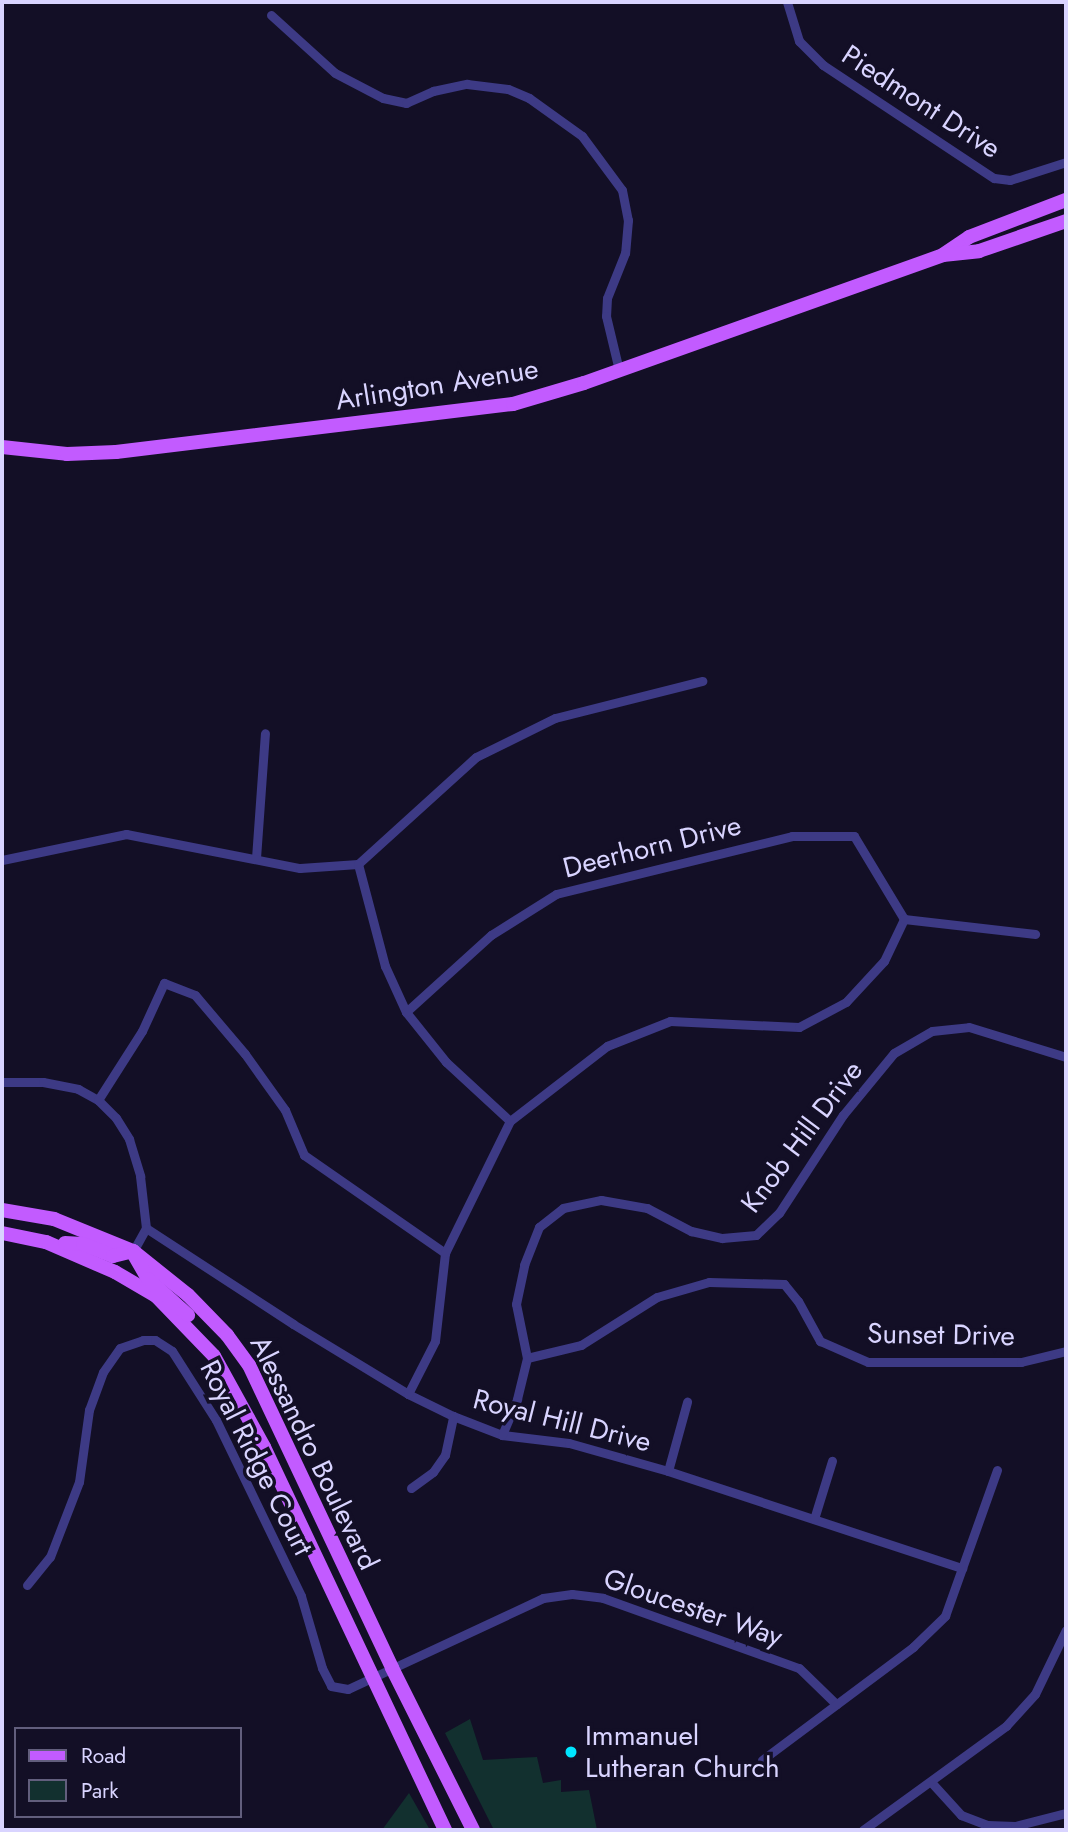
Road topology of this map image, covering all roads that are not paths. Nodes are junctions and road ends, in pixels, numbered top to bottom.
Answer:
1 (786, 2) edge
2 (271, 15) dead end
3 (1066, 162) edge
4 (1066, 200) edge
5 (1066, 221) edge
6 (943, 255) junction
7 (619, 370) junction
8 (2, 447) edge
9 (702, 681) dead end
10 (265, 733) dead end
11 (256, 858) junction
12 (2, 860) edge
13 (358, 864) junction
14 (904, 919) junction
15 (1035, 934) dead end
16 (406, 1012) junction
17 (1066, 1057) edge
18 (2, 1082) edge
19 (98, 1100) junction
20 (510, 1121) junction
21 (2, 1210) edge
22 (146, 1228) junction
23 (2, 1233) edge
24 (46, 1242) junction
25 (133, 1251) junction
26 (445, 1253) junction
27 (204, 1344) junction
28 (1066, 1352) edge
29 (527, 1358) junction
30 (408, 1394) junction
31 (687, 1402) dead end
32 (453, 1416) junction
33 (502, 1434) junction
34 (832, 1461) dead end
35 (997, 1470) dead end
36 (668, 1471) junction
37 (411, 1488) dead end
38 (814, 1519) junction
39 (962, 1567) junction
40 (27, 1585) dead end
41 (1066, 1630) edge
42 (1065, 1643) edge
43 (392, 1668) junction
44 (371, 1679) junction
45 (836, 1704) junction
46 (762, 1760) dead end
47 (930, 1782) junction
48 (1066, 1813) edge
49 (445, 1830) edge
50 (473, 1830) edge
51 (863, 1830) edge

1 - 3 street, Piedmont Drive
2 - 7 street
4 - 6 main road, Arlington Avenue
5 - 6 main road, Arlington Avenue
6 - 7 main road, Arlington Avenue
7 - 8 main road, Arlington Avenue
9 - 13 street
10 - 11 street
11 - 12 street
11 - 13 street
13 - 16 street
14 - 15 street
14 - 16 street, Deerhorn Drive
14 - 20 street
16 - 20 street
17 - 29 street, Knob Hill Drive
18 - 19 street
19 - 22 street
19 - 26 street
20 - 26 street
21 - 25 main road, Alessandro Boulevard
22 - 25 street
22 - 30 street, Royal Hill Drive
23 - 24 main road, Alessandro Boulevard
24 - 25 main road
24 - 27 main road, Alessandro Boulevard
25 - 27 main road
25 - 43 main road, Alessandro Boulevard
26 - 30 street
27 - 44 main road, Alessandro Boulevard
28 - 29 street, Sunset Drive
29 - 33 street
30 - 32 street, Royal Hill Drive
31 - 36 street
32 - 33 street, Royal Hill Drive
32 - 37 street
33 - 36 street, Royal Hill Drive
34 - 38 street
35 - 39 street
36 - 38 street, Royal Hill Drive
38 - 39 street, Royal Hill Drive
39 - 45 street
40 - 44 street, Royal Ridge Court
41 - 42 street
42 - 47 street
43 - 44 street, Gloucester Way
43 - 45 street, Gloucester Way
43 - 50 main road, Alessandro Boulevard
44 - 49 main road, Alessandro Boulevard
45 - 46 street
47 - 48 street
47 - 51 street

